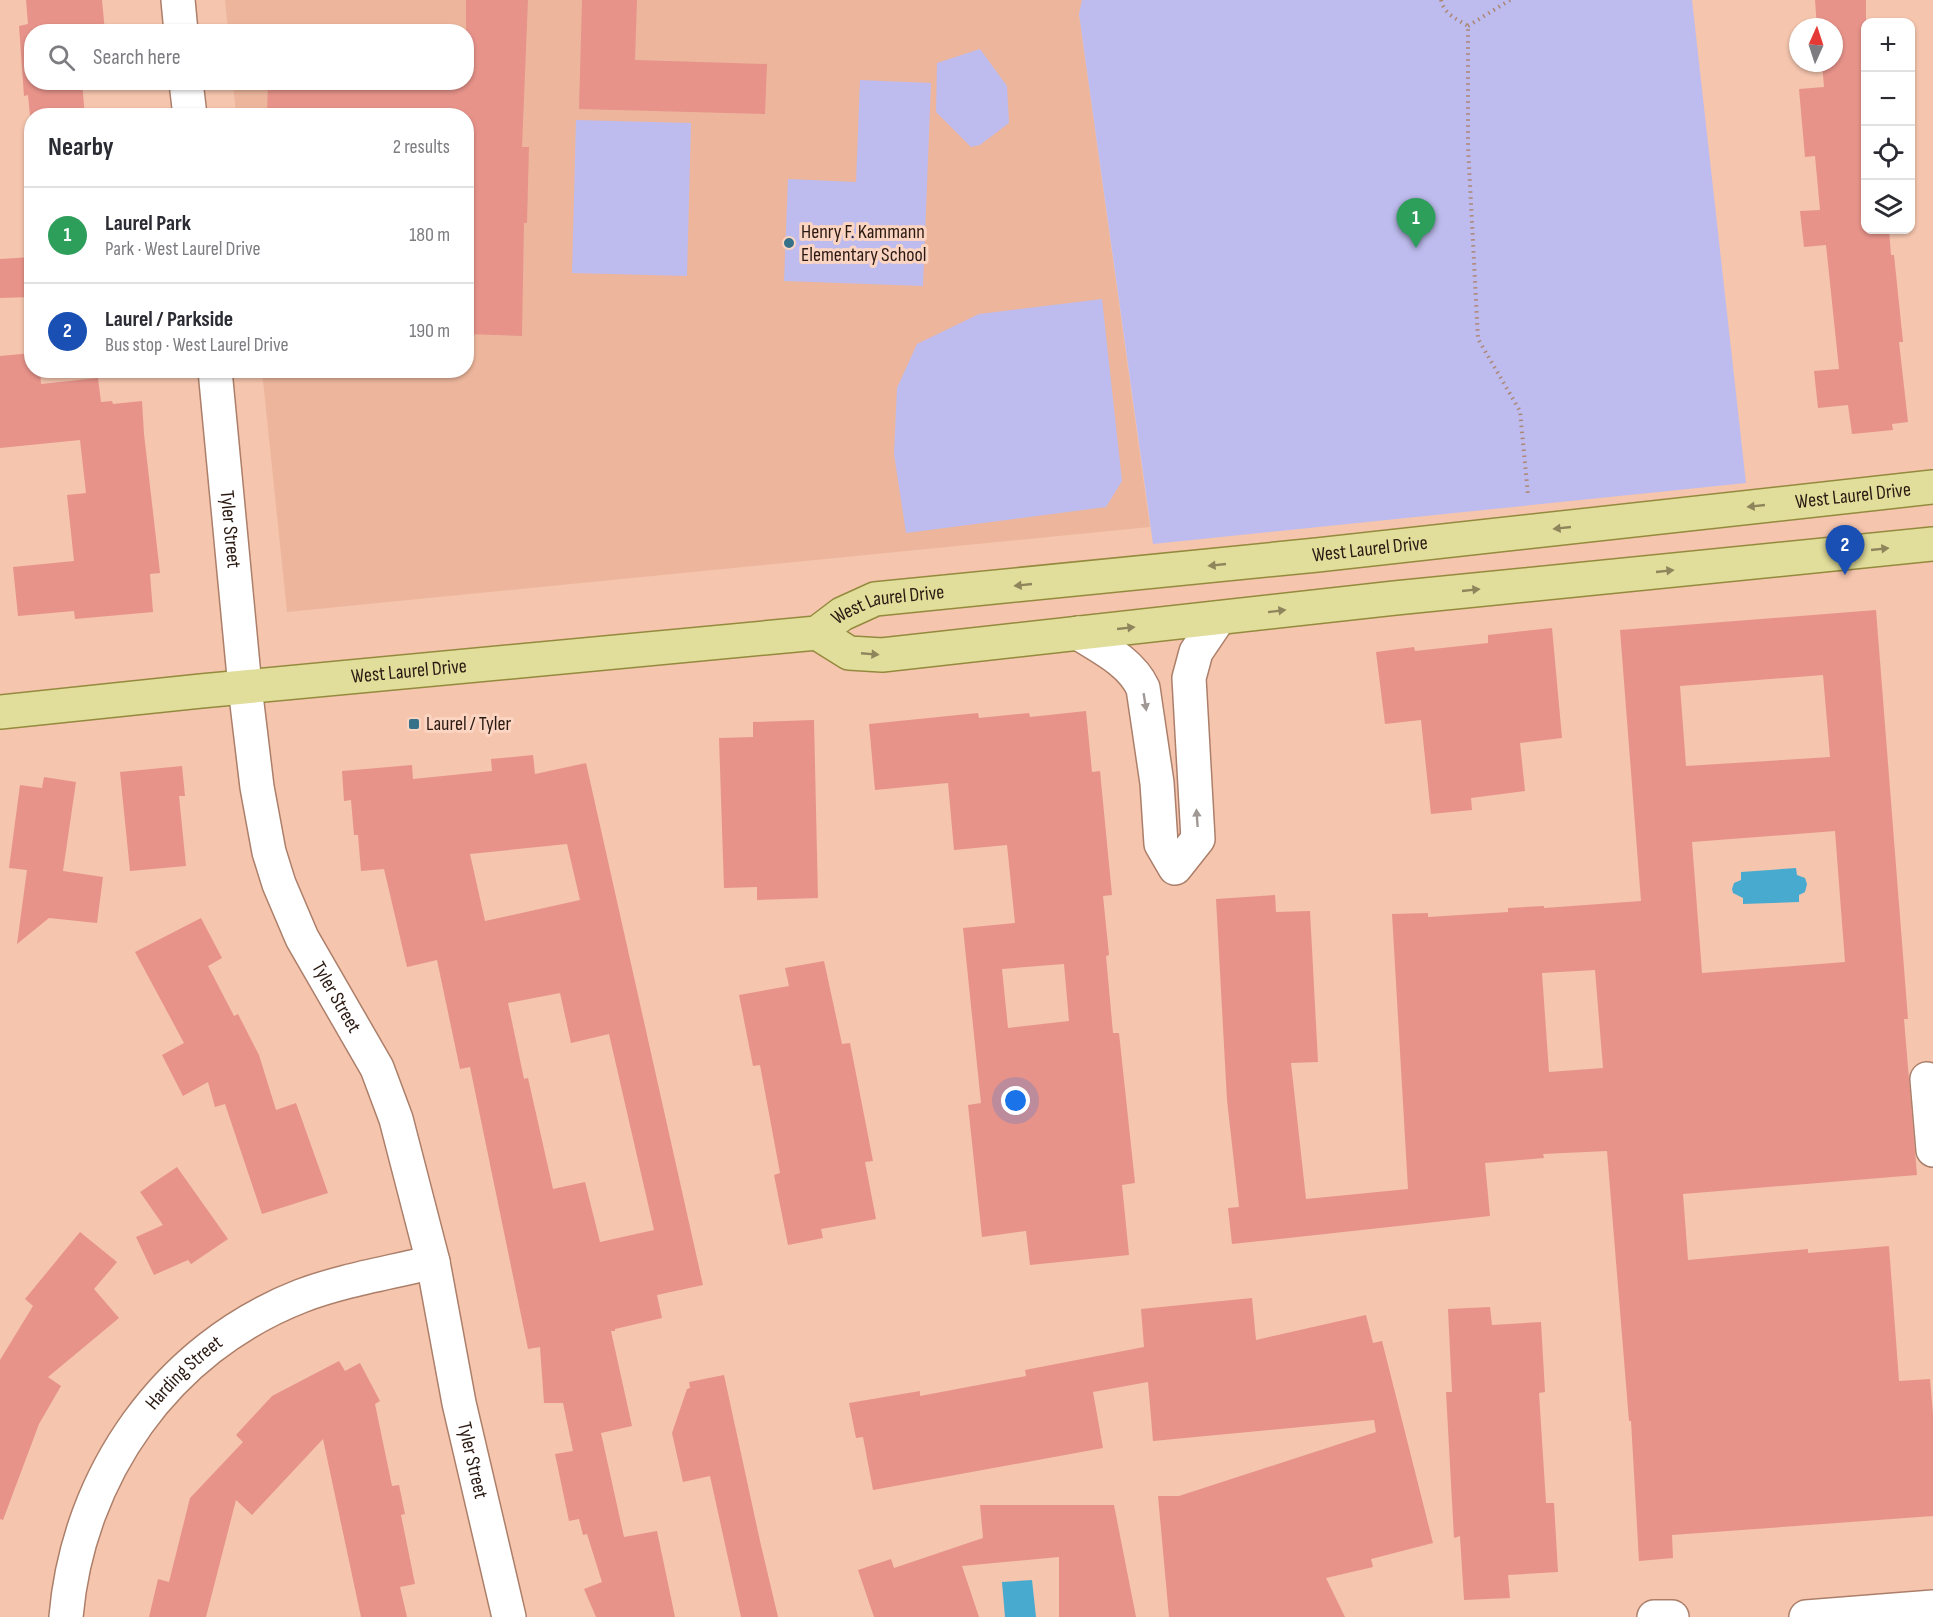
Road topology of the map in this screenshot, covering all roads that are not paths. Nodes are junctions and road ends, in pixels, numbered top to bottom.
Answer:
1 (178, 0) edge
2 (181, 24) edge
3 (187, 90) edge
4 (189, 108) edge
5 (216, 378) edge
6 (1933, 487) edge
7 (1933, 544) edge
8 (1219, 618) junction
9 (817, 633) junction
10 (1078, 633) junction
11 (245, 687) junction
12 (0, 712) edge
13 (1927, 1079) dead end
14 (1933, 1150) edge
15 (433, 1262) junction
16 (1933, 1607) edge
17 (66, 1617) edge
18 (509, 1617) edge
19 (1654, 1617) edge
20 (1672, 1617) edge
21 (1806, 1617) edge

1 - 2 street
3 - 4 street
5 - 11 street, Tyler Street
6 -> 9 main road, West Laurel Drive
8 -> 7 main road, West Laurel Drive
10 -> 8 main road, West Laurel Drive
10 -> 8 street
9 -> 10 main road, West Laurel Drive
9 - 11 main road, West Laurel Drive
11 - 12 main road, West Laurel Drive
11 - 15 street, Tyler Street
13 - 14 street
15 - 17 street, Harding Street
15 - 18 street, Tyler Street
16 - 21 street
19 - 20 street

